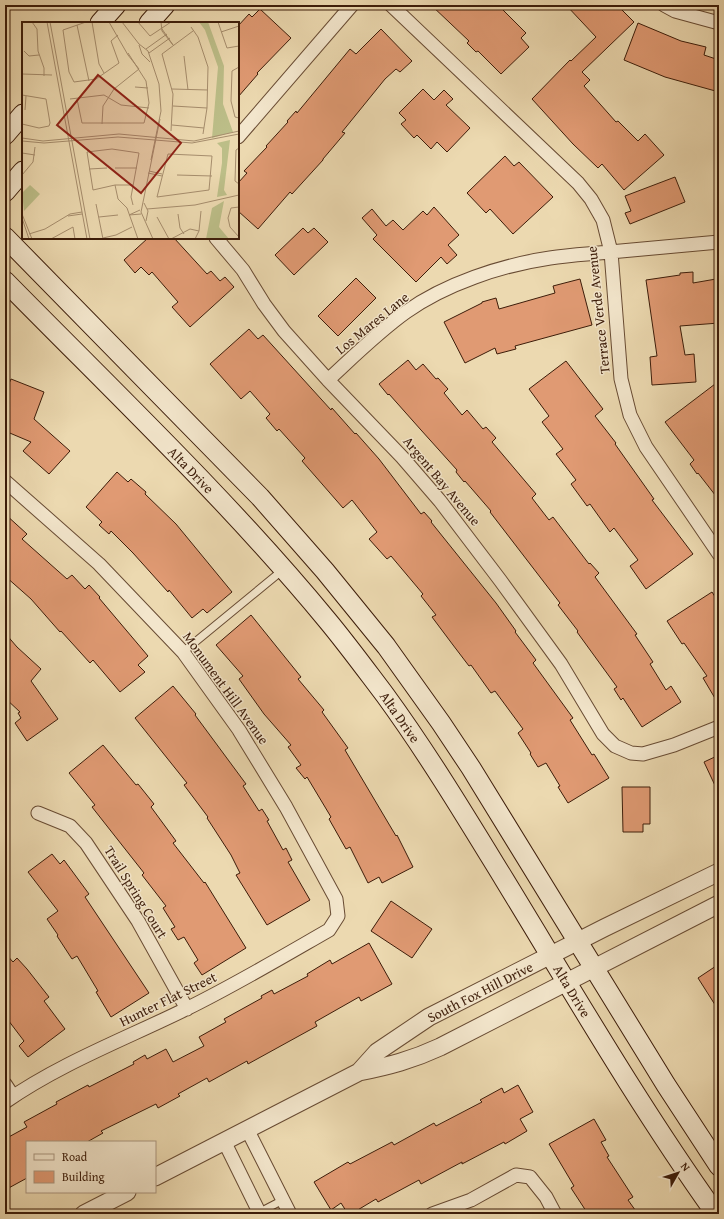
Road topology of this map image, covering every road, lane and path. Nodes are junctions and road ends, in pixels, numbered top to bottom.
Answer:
1 (116, 5) edge
2 (165, 5) edge
3 (352, 5) edge
4 (391, 5) edge
5 (664, 5) edge
6 (101, 22) edge
7 (151, 22) edge
8 (719, 23) edge
9 (22, 115) edge
10 (5, 135) edge
11 (239, 136) edge
12 (22, 172) edge
13 (5, 192) edge
14 (5, 237) edge
15 (217, 239) edge
16 (719, 242) edge
17 (611, 252) junction
18 (5, 281) edge
19 (328, 380) junction
20 (5, 481) edge
21 (719, 554) edge
22 (284, 569) junction
23 (184, 652) junction
24 (719, 727) edge
25 (38, 813) dead end
26 (719, 872) edge
27 (719, 904) edge
28 (338, 916) joint
29 (578, 941) junction
30 (551, 955) junction
31 (595, 968) junction
32 (567, 983) junction
33 (187, 1009) junction
34 (359, 1072) junction
35 (5, 1084) edge
36 (9, 1099) edge
37 (247, 1129) junction
38 (224, 1141) junction
39 (719, 1166) edge
40 (156, 1176) edge
41 (125, 1193) edge
42 (283, 1200) junction
43 (260, 1213) edge
44 (84, 1214) edge
45 (290, 1214) edge
46 (432, 1214) edge
47 (555, 1214) edge
48 (716, 1214) edge

1 - 6 main road
2 - 7 main road
3 - 11 street
4 - 17 street, Terrace Verde Avenue
5 - 8 street
9 - 10 main road
12 - 13 main road
14 - 29 main road
15 - 19 street, Argent Bay Avenue
16 - 17 street, Los Mares Lane
17 - 19 street, Los Mares Lane
17 - 21 street, Terrace Verde Avenue
18 - 22 main road, Alta Drive
19 - 24 street, Argent Bay Avenue
20 - 23 street, Monument Hill Avenue
22 - 23 lane
22 - 30 main road, Alta Drive
23 - 28 street, Monument Hill Avenue
25 - 33 street, Trail Spring Court
26 - 29 street, South Fox Hill Drive
27 - 31 street, South Fox Hill Drive
28 - 33 street, Hunter Flat Street
29 - 30 street, South Fox Hill Drive
29 - 31 main road
30 - 32 main road, Alta Drive
30 - 34 street, South Fox Hill Drive
31 - 32 street, South Fox Hill Drive
31 - 39 main road
32 - 34 street, South Fox Hill Drive
32 - 48 main road, Alta Drive
33 - 36 street, Hunter Flat Street
34 - 37 street, South Fox Hill Drive
35 - 36 street
37 - 38 street, South Fox Hill Drive
37 - 42 street
38 - 40 street, South Fox Hill Drive
38 - 43 street
41 - 44 street
42 - 43 lane
42 - 45 street
46 - 47 street

